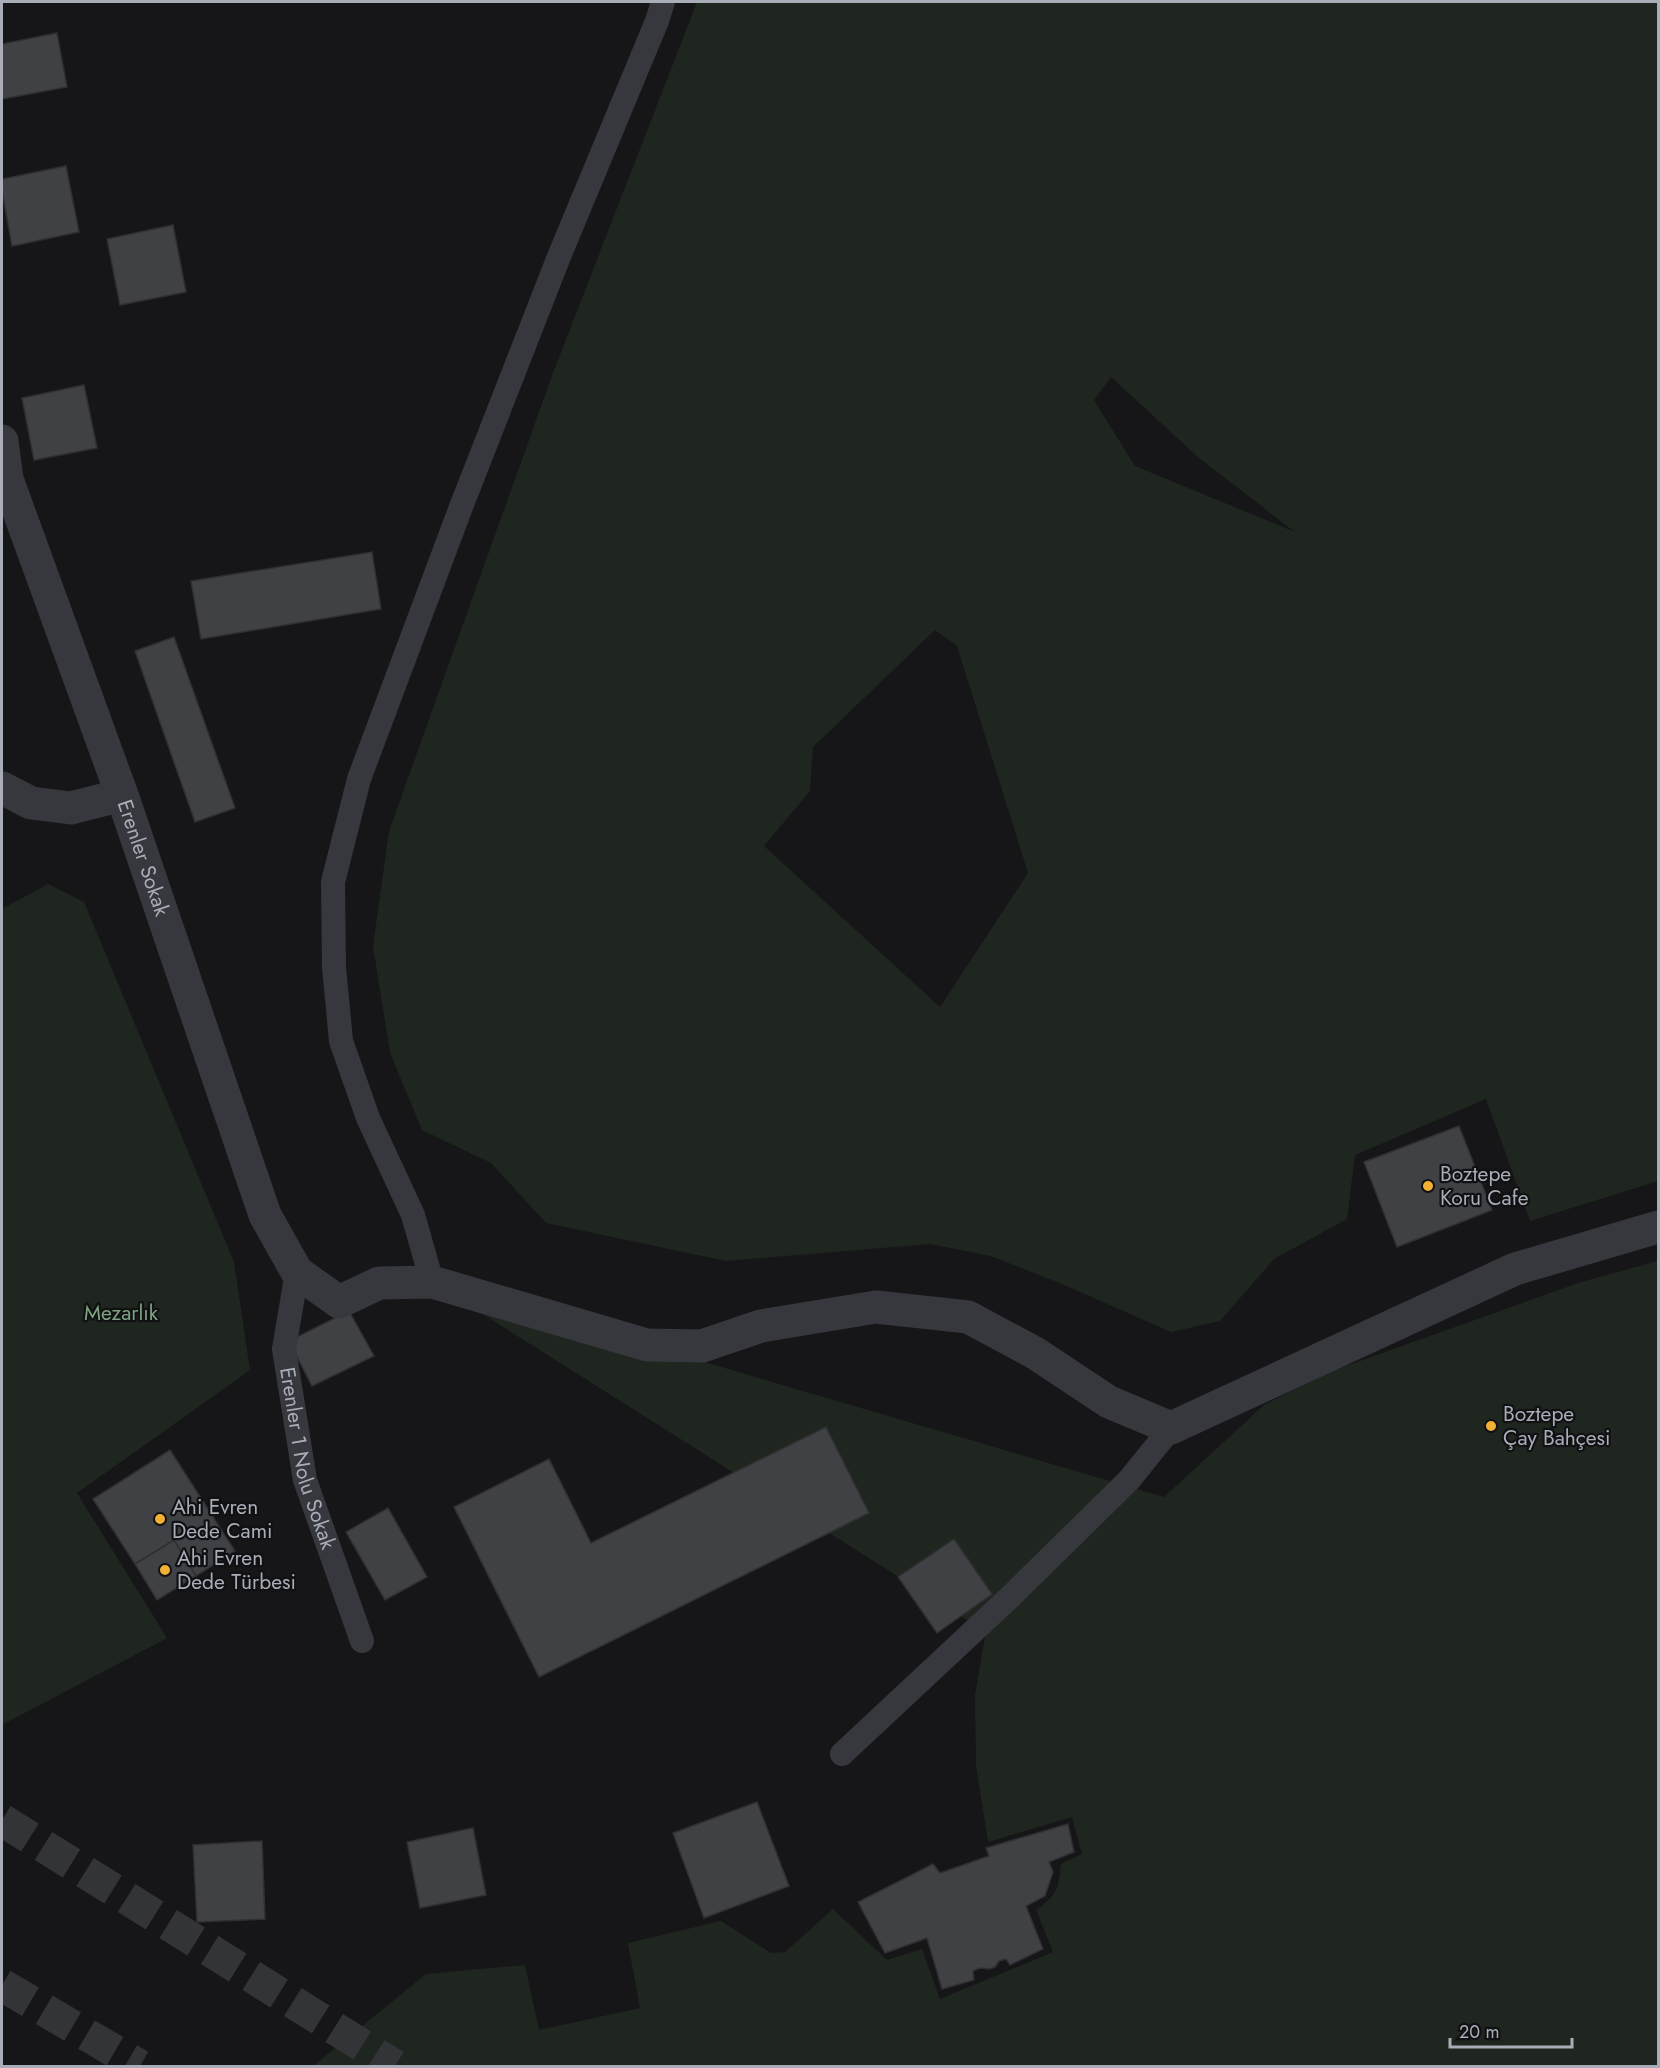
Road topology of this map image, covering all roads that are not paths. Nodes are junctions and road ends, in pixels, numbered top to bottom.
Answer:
1 (663, 2) edge
2 (2, 441) edge
3 (4, 478) edge
4 (2, 788) edge
5 (122, 795) junction
6 (1659, 1227) edge
7 (297, 1272) junction
8 (432, 1282) junction
9 (1171, 1428) junction
10 (362, 1641) dead end
11 (842, 1754) dead end

1 - 8 lane
2 - 3 street, Erenler Sokak
3 - 5 street, Erenler Sokak
4 - 5 street
5 - 7 street, Erenler Sokak
6 - 9 street
7 - 8 street
7 - 10 lane, Erenler 1 Nolu Sokak
8 - 9 street
9 - 11 lane

